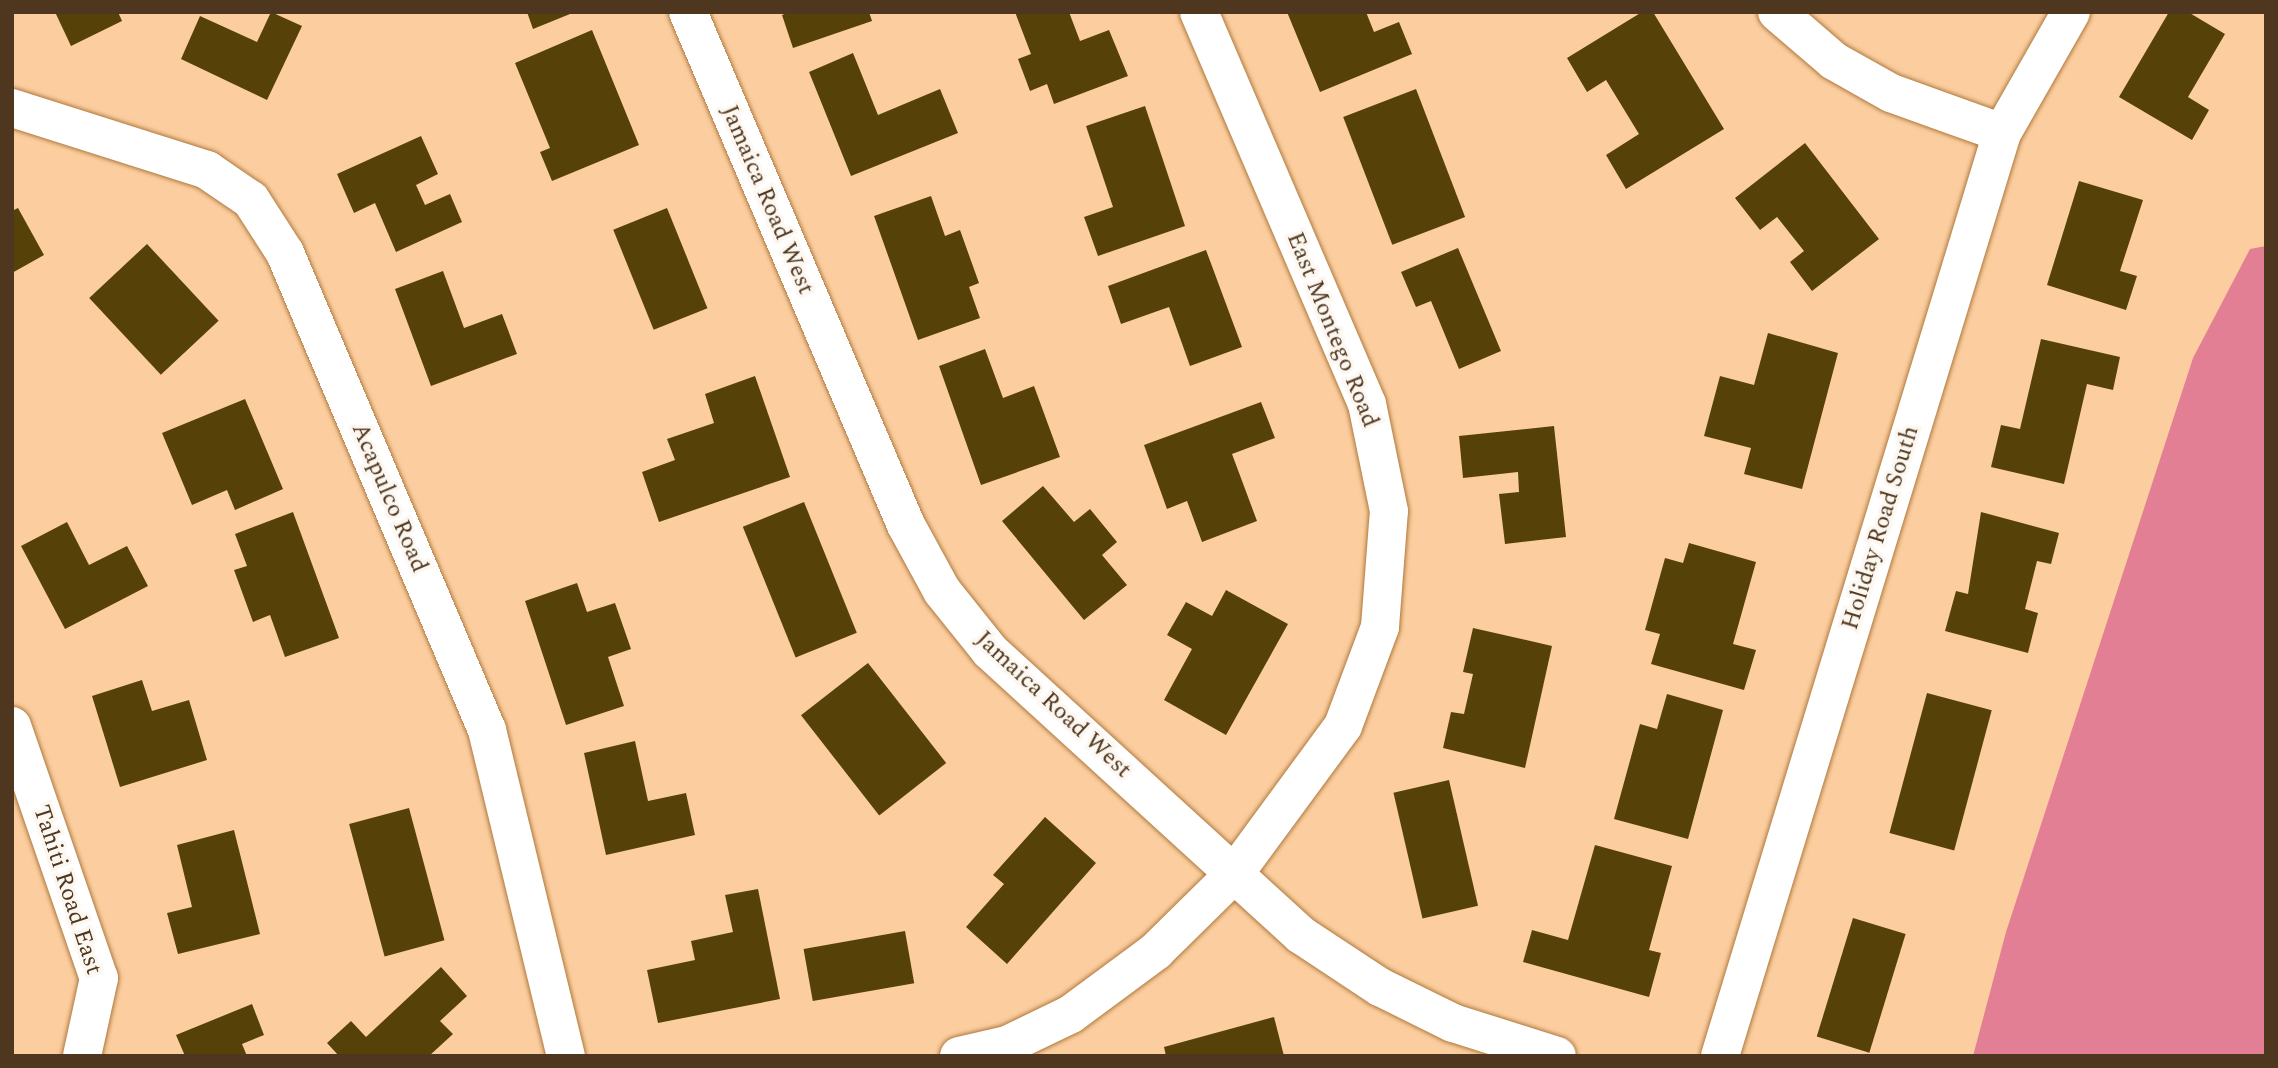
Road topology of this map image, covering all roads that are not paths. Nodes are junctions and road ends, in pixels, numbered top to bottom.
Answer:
1 (688, 12) edge
2 (1199, 12) edge
3 (1777, 12) edge
4 (2071, 12) edge
5 (12, 108) edge
6 (2002, 133) junction
7 (12, 726) edge
8 (1235, 873) junction
9 (82, 1056) edge
10 (566, 1056) edge
11 (958, 1056) edge
12 (1557, 1056) edge
13 (1720, 1056) edge

1 - 8 street, Jamaica Road West
2 - 8 street, East Montego Road
3 - 6 street
4 - 6 street, Holiday Road South
5 - 10 street, Acapulco Road
6 - 13 street, Holiday Road South
7 - 9 street, Tahiti Road East
8 - 11 street, East Montego Road
8 - 12 street, Jamaica Road West

